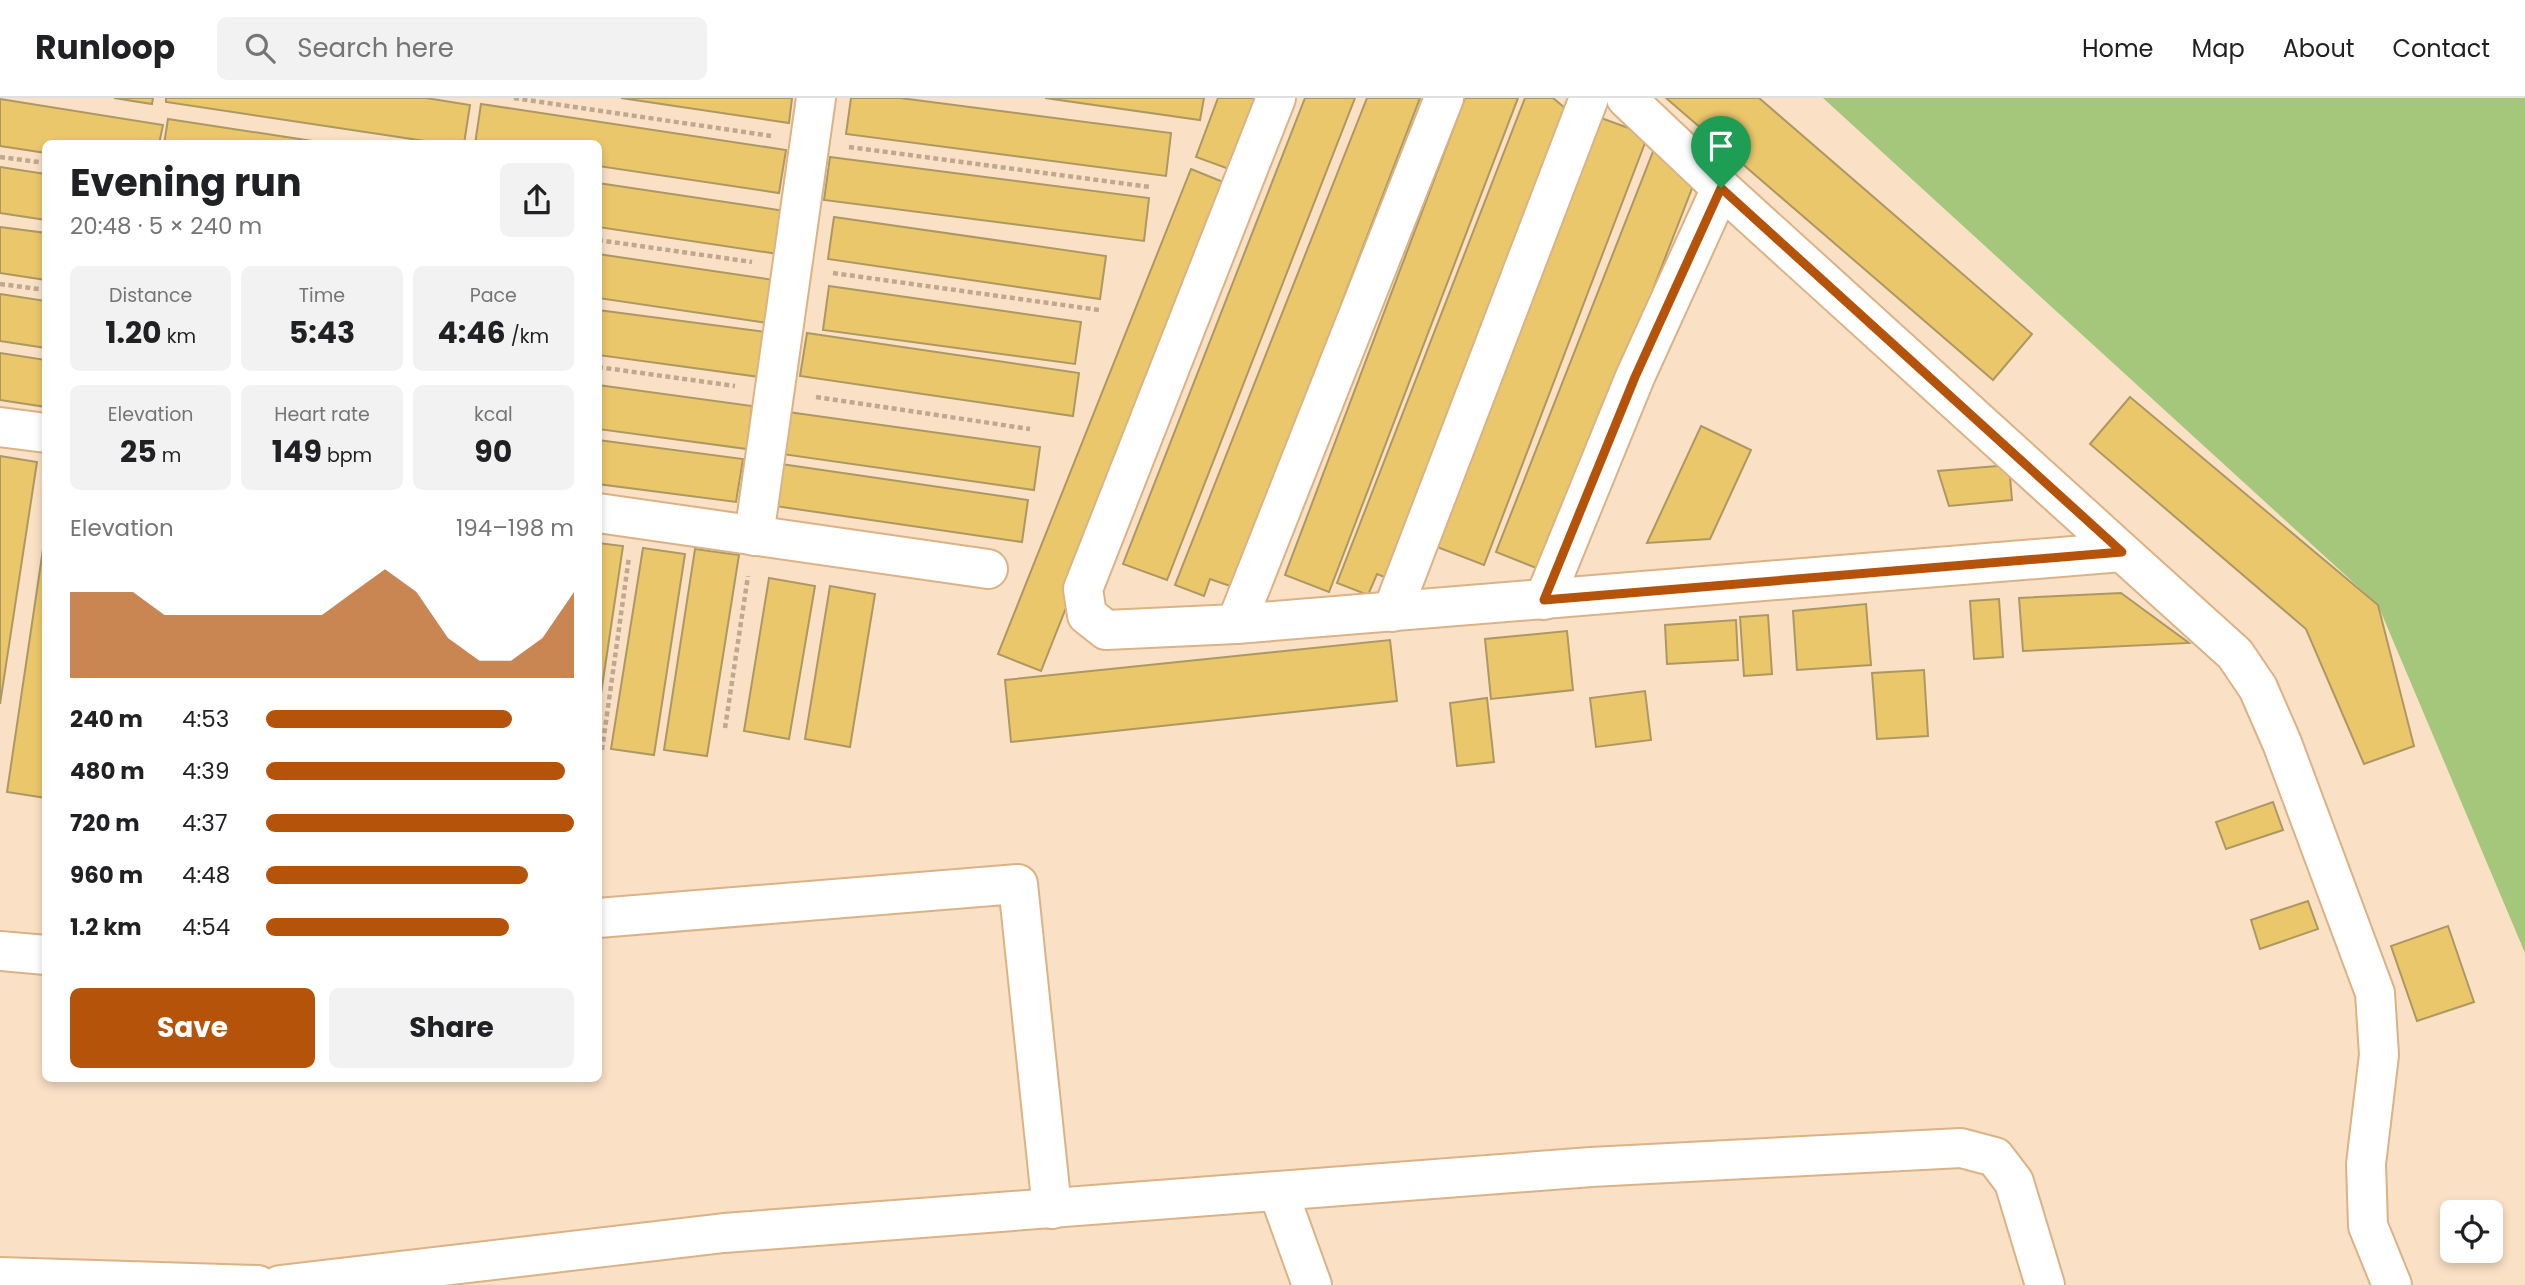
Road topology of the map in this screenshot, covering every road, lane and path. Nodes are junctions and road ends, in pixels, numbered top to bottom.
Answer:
1 (816, 98) edge
2 (1276, 98) edge
3 (1444, 98) edge
4 (1589, 98) edge
5 (1626, 98) edge
6 (0, 157) edge
7 (42, 162) edge
8 (1721, 188) junction
9 (602, 241) edge
10 (792, 267) junction
11 (0, 284) edge
12 (42, 289) edge
13 (1099, 310) dead end
14 (0, 427) edge
15 (42, 432) edge
16 (617, 516) edge
17 (754, 536) junction
18 (2122, 552) junction
19 (988, 569) dead end
20 (1544, 600) junction
21 (1392, 612) junction
22 (1236, 624) junction
23 (725, 728) dead end
24 (603, 750) dead end
25 (602, 918) edge
26 (0, 951) edge
27 (42, 955) edge
28 (1278, 1191) junction
29 (1052, 1209) junction
30 (0, 1277) edge
31 (258, 1285) edge
32 (280, 1285) edge
33 (1311, 1285) edge
34 (2045, 1285) edge
35 (2392, 1285) edge

1 - 10 street
2 - 22 street
3 - 22 street
4 - 21 street
5 - 8 street
6 - 7 path
8 - 18 street
8 - 20 street
9 - 10 path
10 - 13 path
10 - 17 street
11 - 12 path
14 - 15 street
16 - 17 street
16 - 24 path
17 - 19 street
17 - 23 path
18 - 20 street
18 - 35 street
20 - 21 street
21 - 22 street
25 - 29 street
26 - 27 street
28 - 29 street
28 - 33 street
28 - 34 street
29 - 32 street
30 - 31 street

